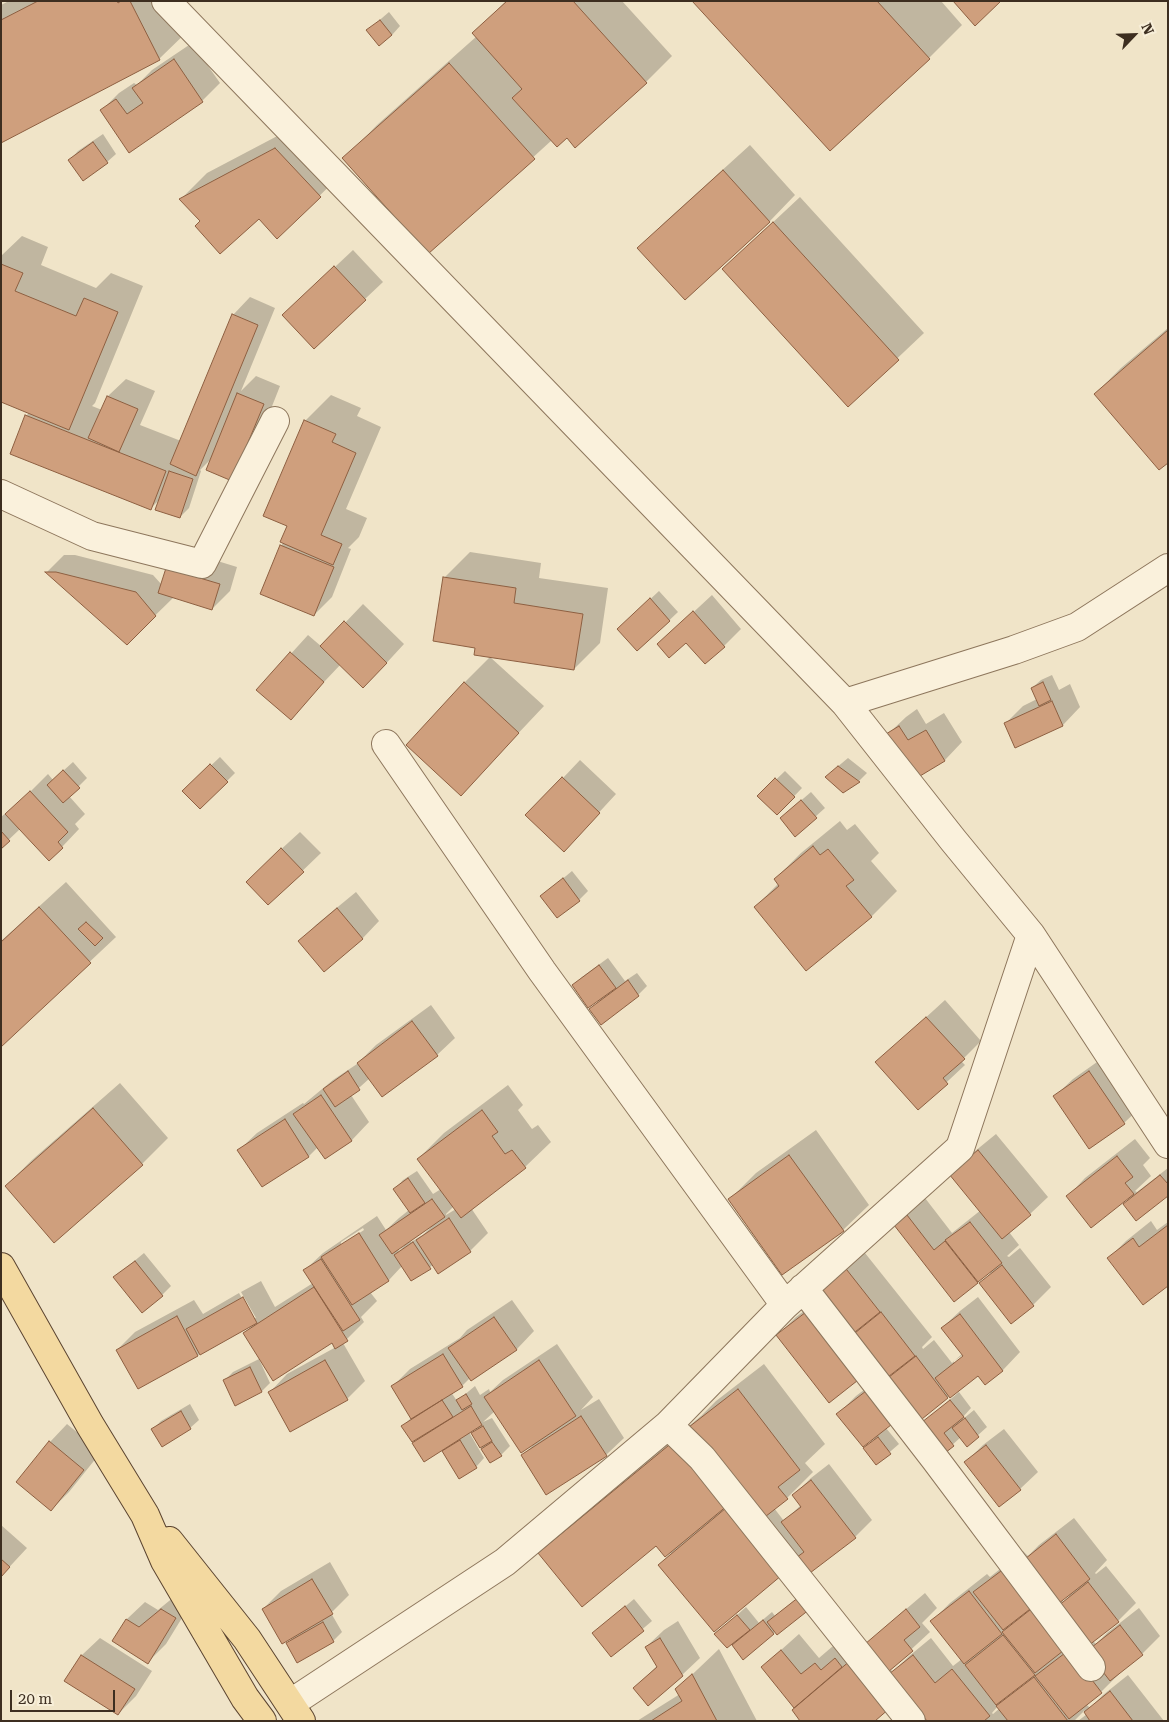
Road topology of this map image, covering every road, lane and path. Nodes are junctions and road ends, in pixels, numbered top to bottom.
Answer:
1 (166, 1) edge
2 (275, 421) dead end
3 (1, 494) edge
4 (1168, 568) edge
5 (845, 703) junction
6 (386, 744) dead end
7 (1031, 935) junction
8 (1168, 1144) edge
9 (1, 1267) edge
10 (794, 1296) junction
11 (668, 1425) junction
12 (145, 1515) junction
13 (1091, 1667) dead end
14 (241, 1709) edge
15 (296, 1712) edge
16 (262, 1721) edge
17 (911, 1721) edge

1 - 5 street
2 - 3 street
4 - 5 street
5 - 7 street
6 - 10 street
7 - 8 street
7 - 10 street
9 - 12 main road
10 - 11 street
10 - 13 street
11 - 15 street
11 - 17 street
12 - 14 main road
12 - 15 main road
14 - 16 main road

